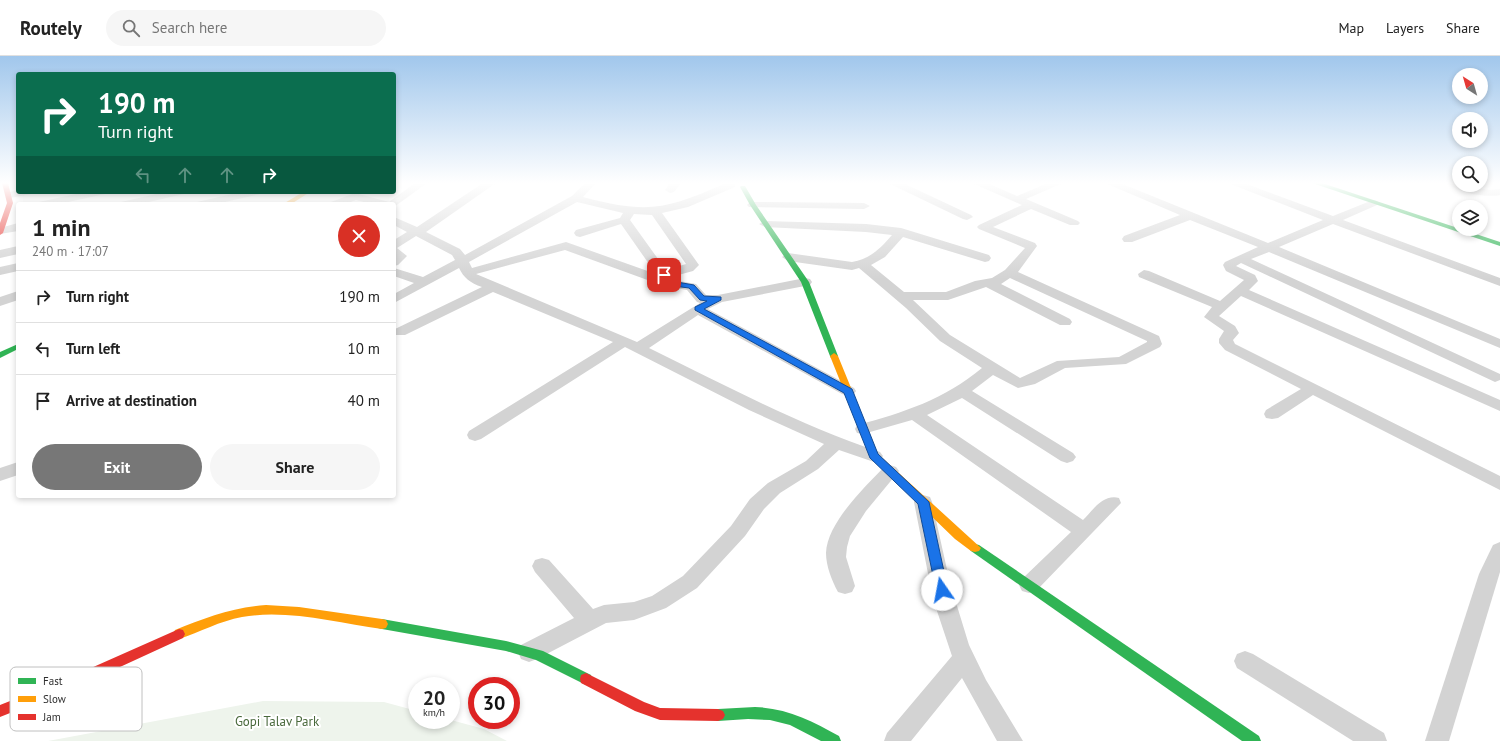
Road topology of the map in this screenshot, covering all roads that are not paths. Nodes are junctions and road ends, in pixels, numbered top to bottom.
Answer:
1 (11, 215) edge
2 (442, 215) edge
3 (548, 215) edge
4 (626, 215) joint
5 (658, 215) edge
6 (760, 215) edge
7 (1010, 215) edge
8 (1055, 215) edge
9 (1319, 215) edge
10 (1345, 215) edge
11 (1410, 215) edge
12 (1189, 216) joint
13 (1333, 220) junction
14 (396, 221) edge
15 (1074, 223) dead end
16 (766, 224) junction
17 (16, 228) edge
18 (0, 232) edge
19 (416, 232) junction
20 (901, 232) junction
21 (580, 233) dead end
22 (1128, 239) dead end
23 (396, 244) edge
24 (1500, 244) edge
25 (1268, 248) junction
26 (16, 250) edge
27 (396, 252) edge
28 (0, 254) edge
29 (788, 257) junction
30 (985, 258) dead end
31 (1241, 259) junction
32 (396, 260) edge
33 (863, 265) junction
34 (16, 267) edge
35 (464, 267) junction
36 (0, 271) edge
37 (396, 273) edge
38 (1010, 273) junction
39 (1144, 274) dead end
40 (666, 279) junction
41 (424, 282) junction
42 (805, 282) junction
43 (1500, 282) edge
44 (989, 283) junction
45 (493, 287) junction
46 (1240, 291) junction
47 (900, 296) junction
48 (16, 297) edge
49 (396, 298) edge
50 (718, 298) junction
51 (0, 302) edge
52 (1222, 306) junction
53 (698, 309) junction
54 (1065, 322) dead end
55 (400, 332) dead end
56 (16, 341) edge
57 (1500, 344) edge
58 (0, 345) edge
59 (631, 345) junction
60 (16, 347) edge
61 (0, 355) edge
62 (992, 368) junction
63 (1495, 377) dead end
64 (1312, 389) junction
65 (848, 391) junction
66 (963, 392) junction
67 (1500, 406) edge
68 (1272, 414) dead end
69 (916, 415) junction
70 (863, 429) junction
71 (475, 435) dead end
72 (835, 444) junction
73 (874, 456) junction
74 (1066, 457) dead end
75 (16, 469) edge
76 (890, 471) junction
77 (0, 474) edge
78 (1500, 484) edge
79 (923, 502) junction
80 (1112, 503) dead end
81 (1084, 531) junction
82 (1500, 550) edge
83 (542, 566) dead end
84 (1494, 577) edge
85 (1029, 585) junction
86 (845, 586) dead end
87 (589, 620) junction
88 (529, 652) junction
89 (965, 657) junction
90 (1245, 661) dead end
91 (107, 667) edge
92 (10, 707) edge
93 (0, 711) edge
94 (1248, 739) edge
95 (834, 741) edge
96 (896, 741) edge
97 (1011, 741) edge
98 (1375, 741) edge
99 (1438, 741) edge

1 - 18 street
2 - 19 street
3 - 35 street
4 - 21 street
4 - 40 street
5 - 40 street
6 - 16 street
7 - 38 street
8 - 15 street
9 - 13 street
10 - 13 street
11 - 24 street
12 - 22 street
12 - 25 street
13 - 25 street
13 - 43 street
14 - 19 street
16 - 20 street
16 - 29 street
17 - 18 street
19 - 23 street
19 - 35 street
20 - 30 street
20 - 33 street
25 - 31 street
25 - 57 street
26 - 28 street
27 - 32 street
29 - 33 street
29 - 42 street
31 - 46 street
31 - 63 street
33 - 47 street
34 - 36 street
35 - 40 street
35 - 41 street
35 - 45 street
37 - 41 street
38 - 44 street
38 - 62 street
39 - 52 street
40 - 50 street
41 - 49 street
42 - 50 street
42 - 65 street
44 - 47 street
44 - 54 street
45 - 55 street
45 - 59 street
46 - 52 street
46 - 67 street
47 - 62 street
48 - 51 street
50 - 53 street
52 - 64 street
53 - 59 street
53 - 65 street
56 - 58 street
59 - 71 street
59 - 72 street
60 - 61 street
62 - 66 street
64 - 68 street
64 - 78 street
65 - 70 street
66 - 69 street
66 - 74 street
69 - 70 street
69 - 81 street
70 - 73 street
72 - 73 street
72 - 87 street
73 - 76 street
75 - 77 street
76 - 79 street
76 - 86 street
79 - 85 street
79 - 89 street
80 - 81 street
81 - 85 street
82 - 84 street
83 - 87 street
84 - 99 street
85 - 94 street
87 - 88 street
88 - 91 street
88 - 95 street
89 - 96 street
89 - 97 street
90 - 98 street
92 - 93 street

